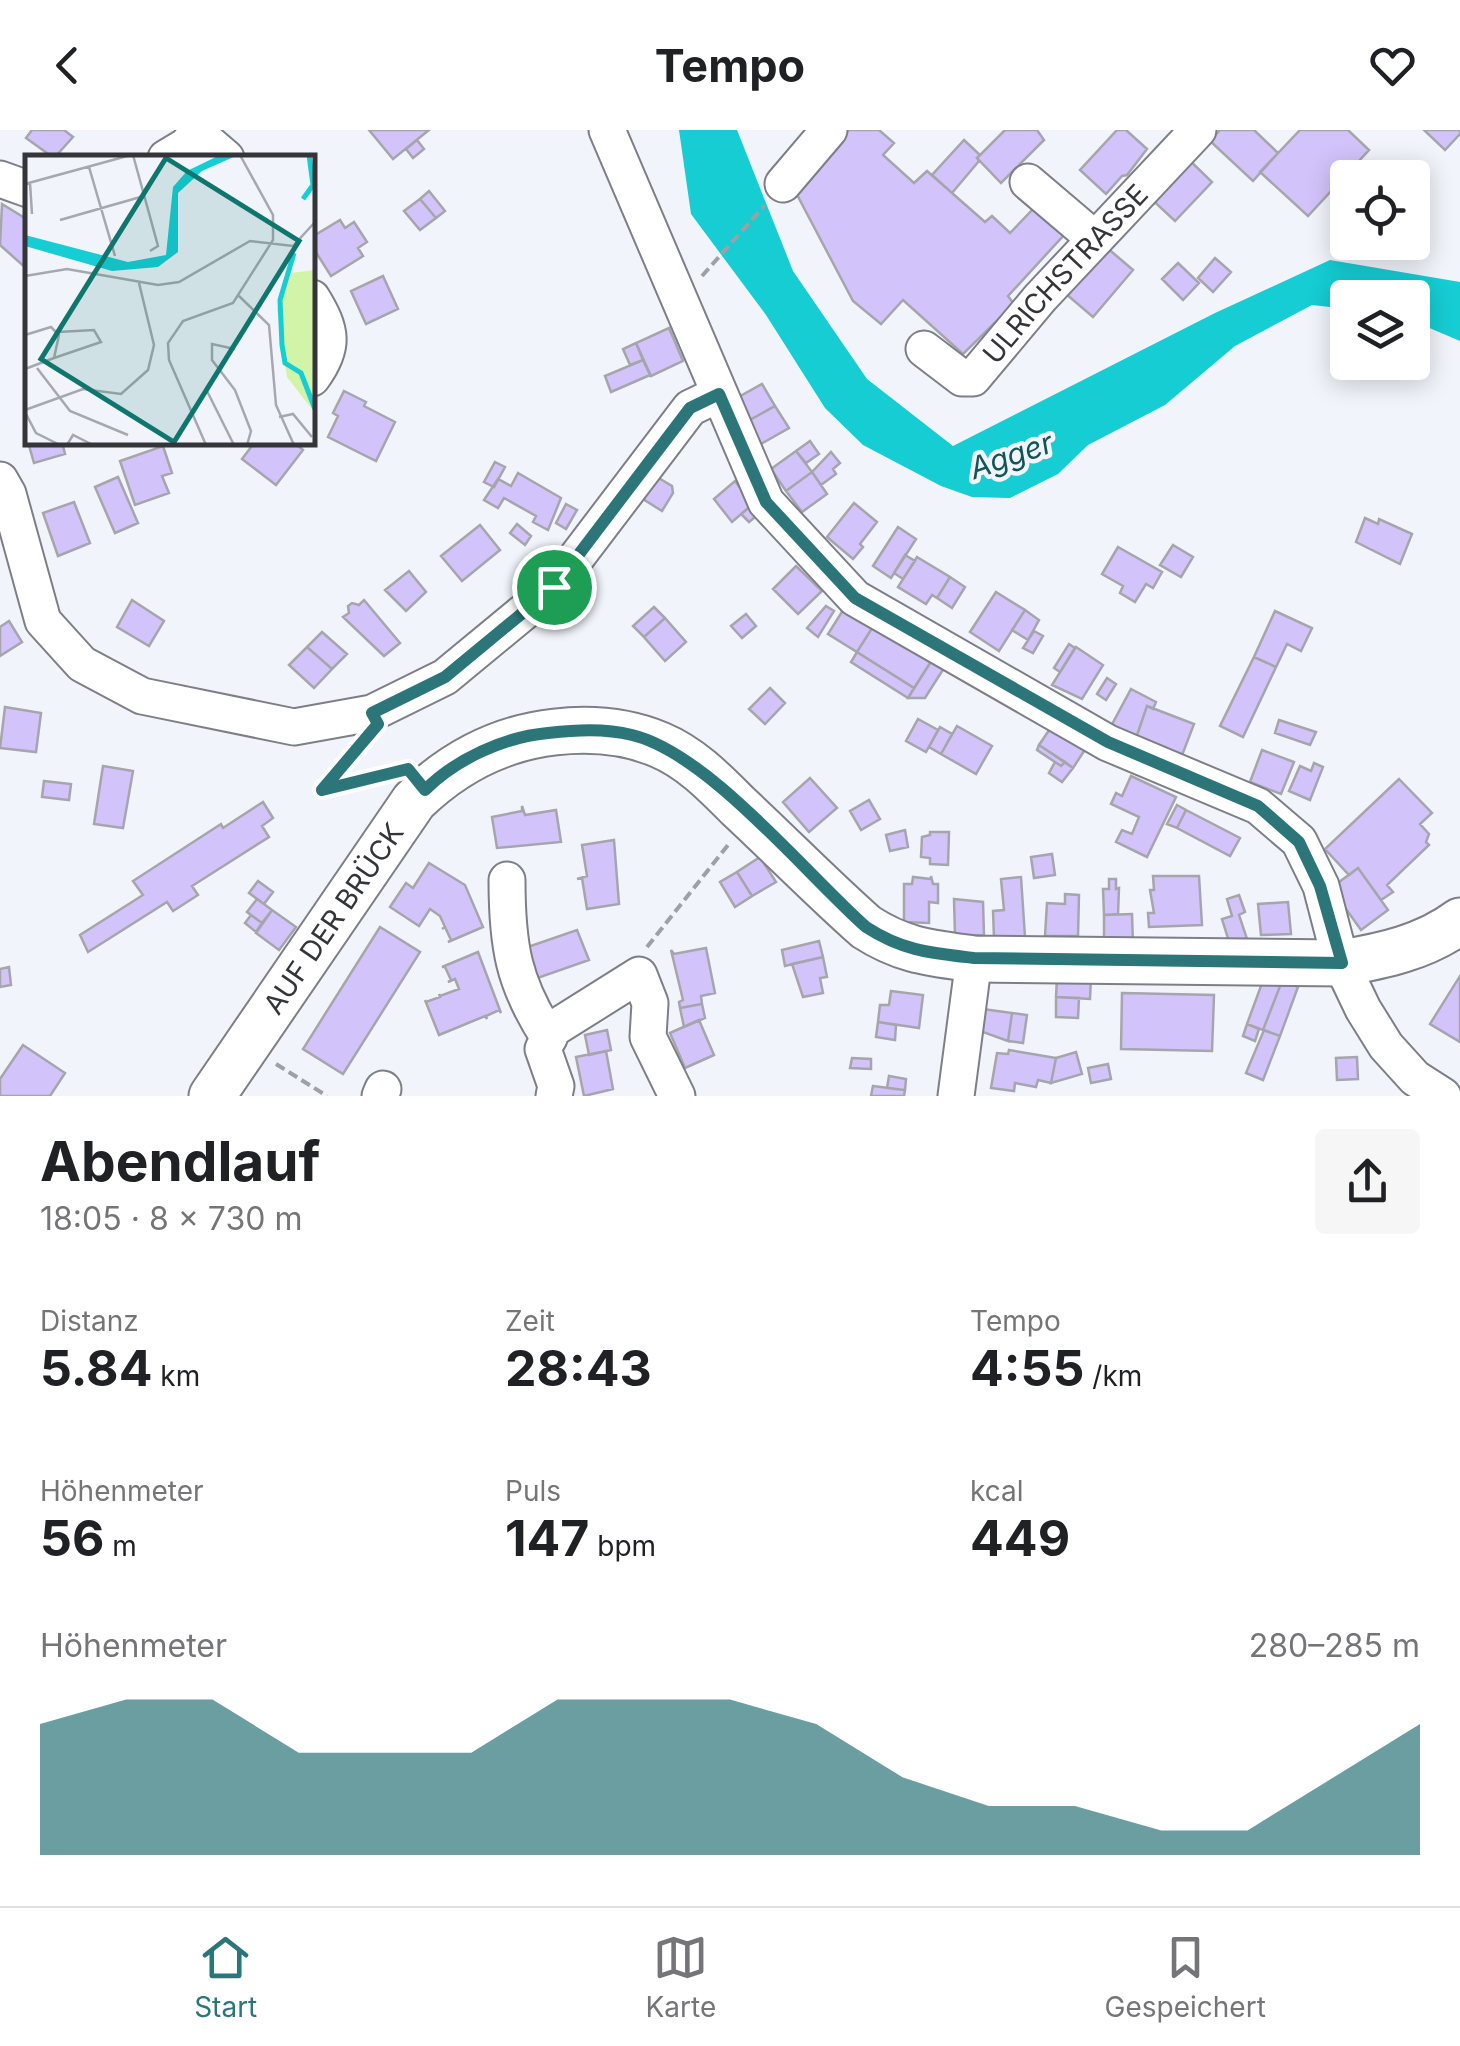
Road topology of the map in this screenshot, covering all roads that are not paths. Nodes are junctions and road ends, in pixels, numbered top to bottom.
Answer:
1 (607, 130) edge
2 (830, 130) edge
3 (199, 132) edge
4 (1188, 133) edge
5 (170, 155) edge
6 (223, 155) edge
7 (0, 179) edge
8 (1028, 182) dead end
9 (25, 188) edge
10 (778, 191) road end
11 (1095, 239) junction
12 (315, 303) edge
13 (924, 349) dead end
14 (315, 374) edge
15 (719, 394) junction
16 (0, 480) edge
17 (507, 880) dead end
18 (1460, 921) edge
19 (974, 958) junction
20 (1342, 963) junction
21 (549, 1038) junction
22 (212, 1096) edge
23 (554, 1096) edge
24 (677, 1096) edge
25 (956, 1096) edge
26 (1444, 1096) edge

1 - 15 street
2 - 10 street
3 - 5 street
3 - 6 street
4 - 11 street, ULRICHSTRASSE
7 - 9 street
8 - 11 street
11 - 13 street, ULRICHSTRASSE
12 - 14 street
15 - 16 street
15 - 20 street
17 - 21 street
18 - 20 main road, AUF DER BRÜCK
19 - 20 main road, AUF DER BRÜCK
19 - 22 main road, AUF DER BRÜCK
19 - 25 street
20 - 26 street
21 - 23 street
21 - 24 street

